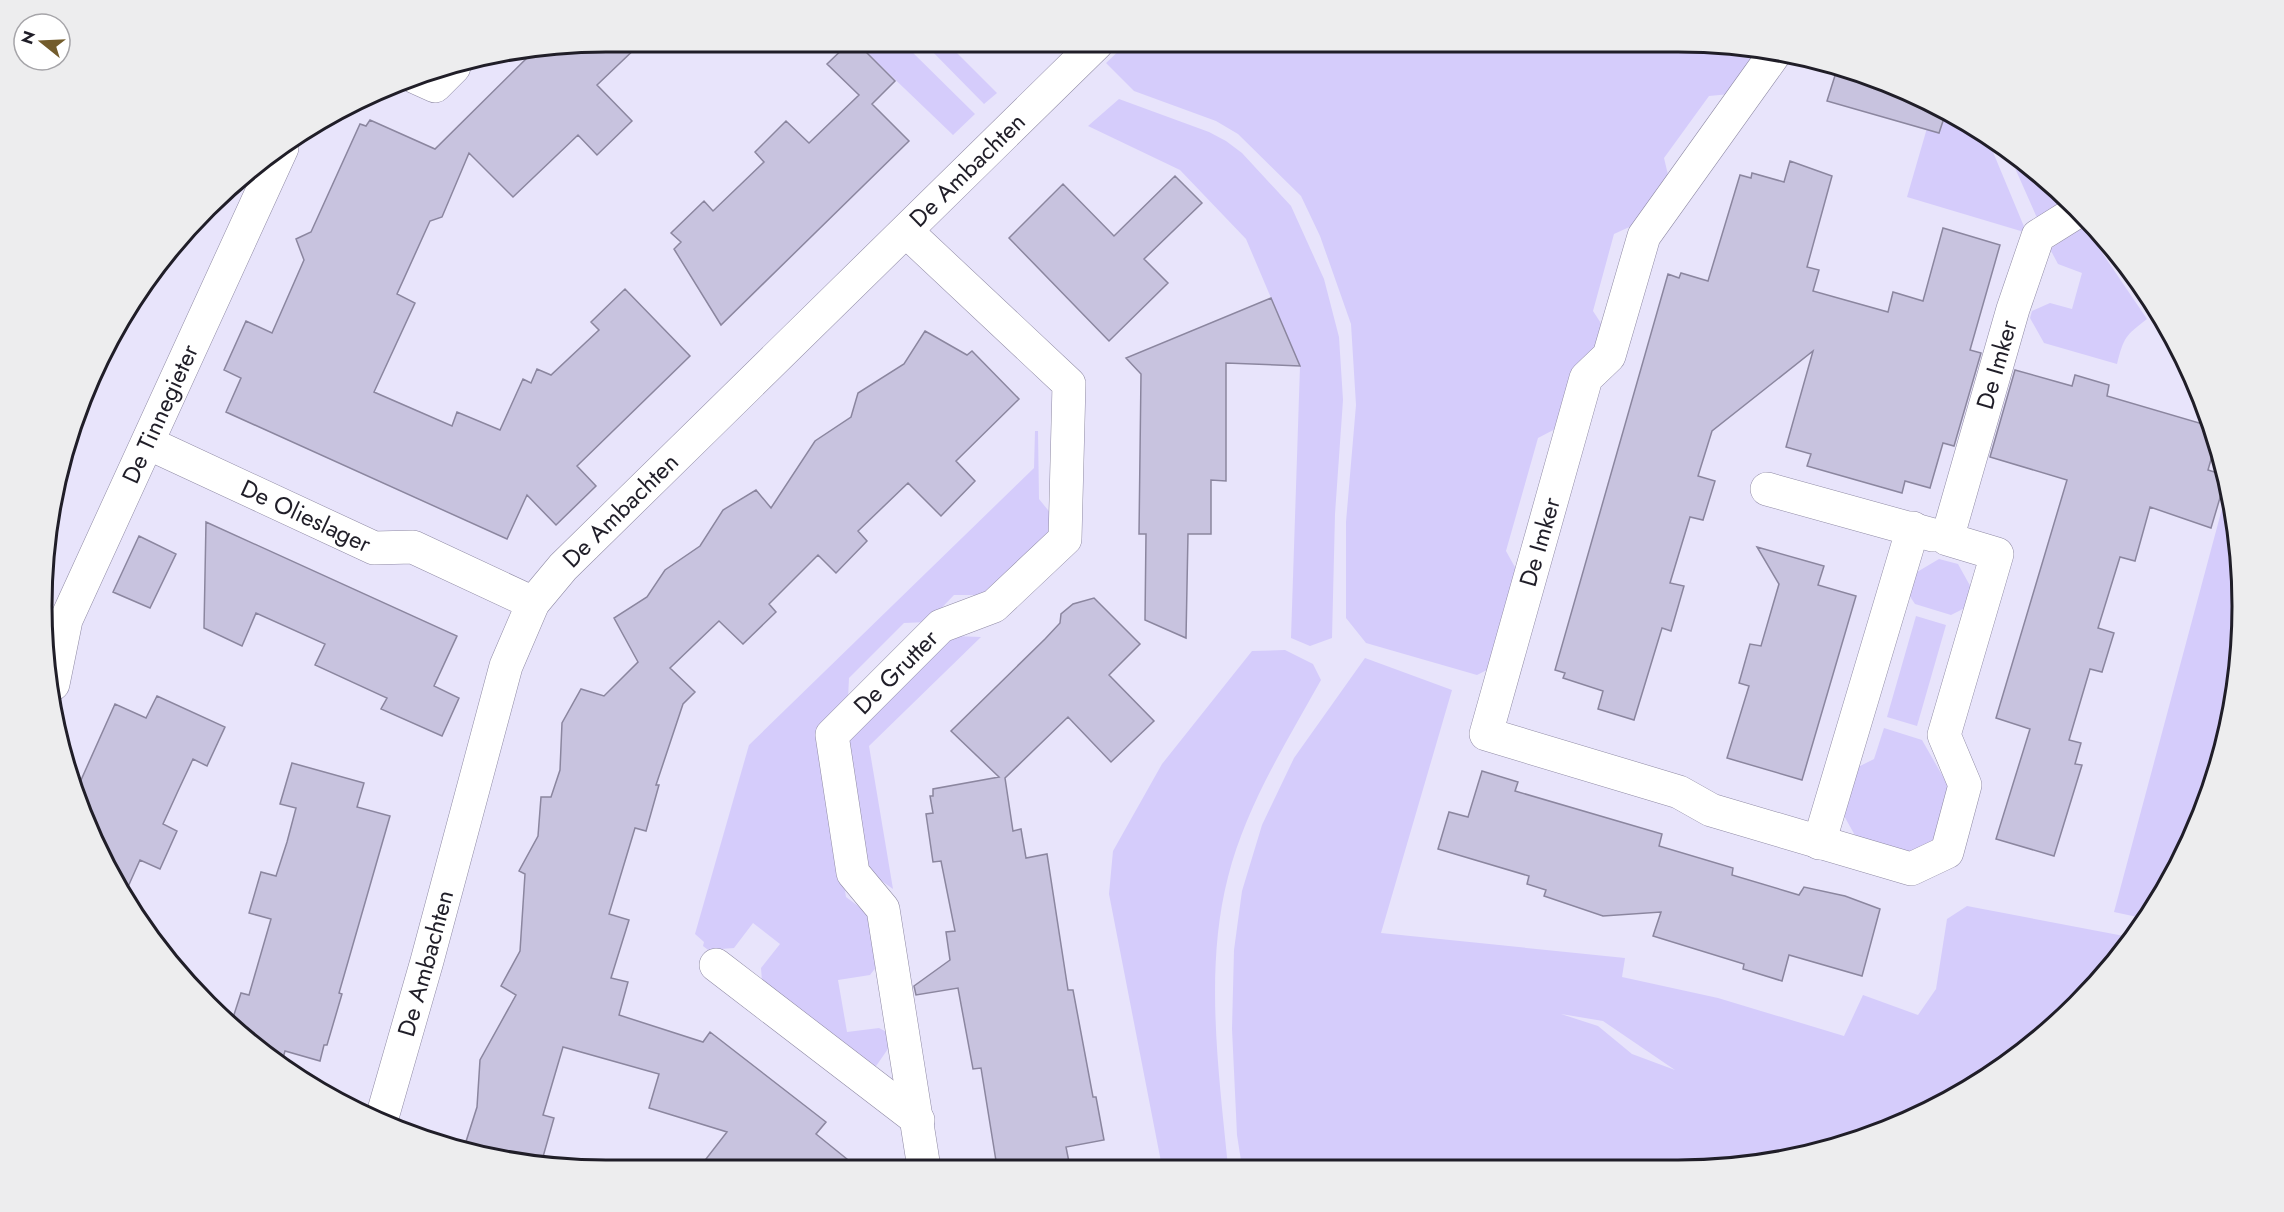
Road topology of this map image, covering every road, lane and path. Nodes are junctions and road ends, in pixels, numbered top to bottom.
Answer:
1 (1087, 53) edge
2 (1770, 60) edge
3 (444, 77) edge
4 (427, 82) edge
5 (276, 162) edge
6 (2070, 216) edge
7 (906, 231) junction
8 (148, 443) junction
9 (1767, 489) dead end
10 (1913, 528) junction
11 (1947, 539) junction
12 (533, 603) junction
13 (56, 668) edge
14 (1819, 843) junction
15 (716, 965) dead end
16 (384, 1112) edge
17 (918, 1120) junction
18 (923, 1160) edge

1 - 7 street, De Ambachten
2 - 14 street, De Imker
3 - 4 street
5 - 8 street, De Tinnegieter
6 - 11 street, De Imker
7 - 12 street, De Ambachten
7 - 17 street, De Grutter
8 - 12 street, De Olieslager
8 - 13 street, De Tinnegieter
9 - 10 street, De Imker
10 - 11 street, De Imker
10 - 14 street
11 - 14 street, De Imker
12 - 16 street, De Ambachten
15 - 17 street
17 - 18 street, De Grutter

